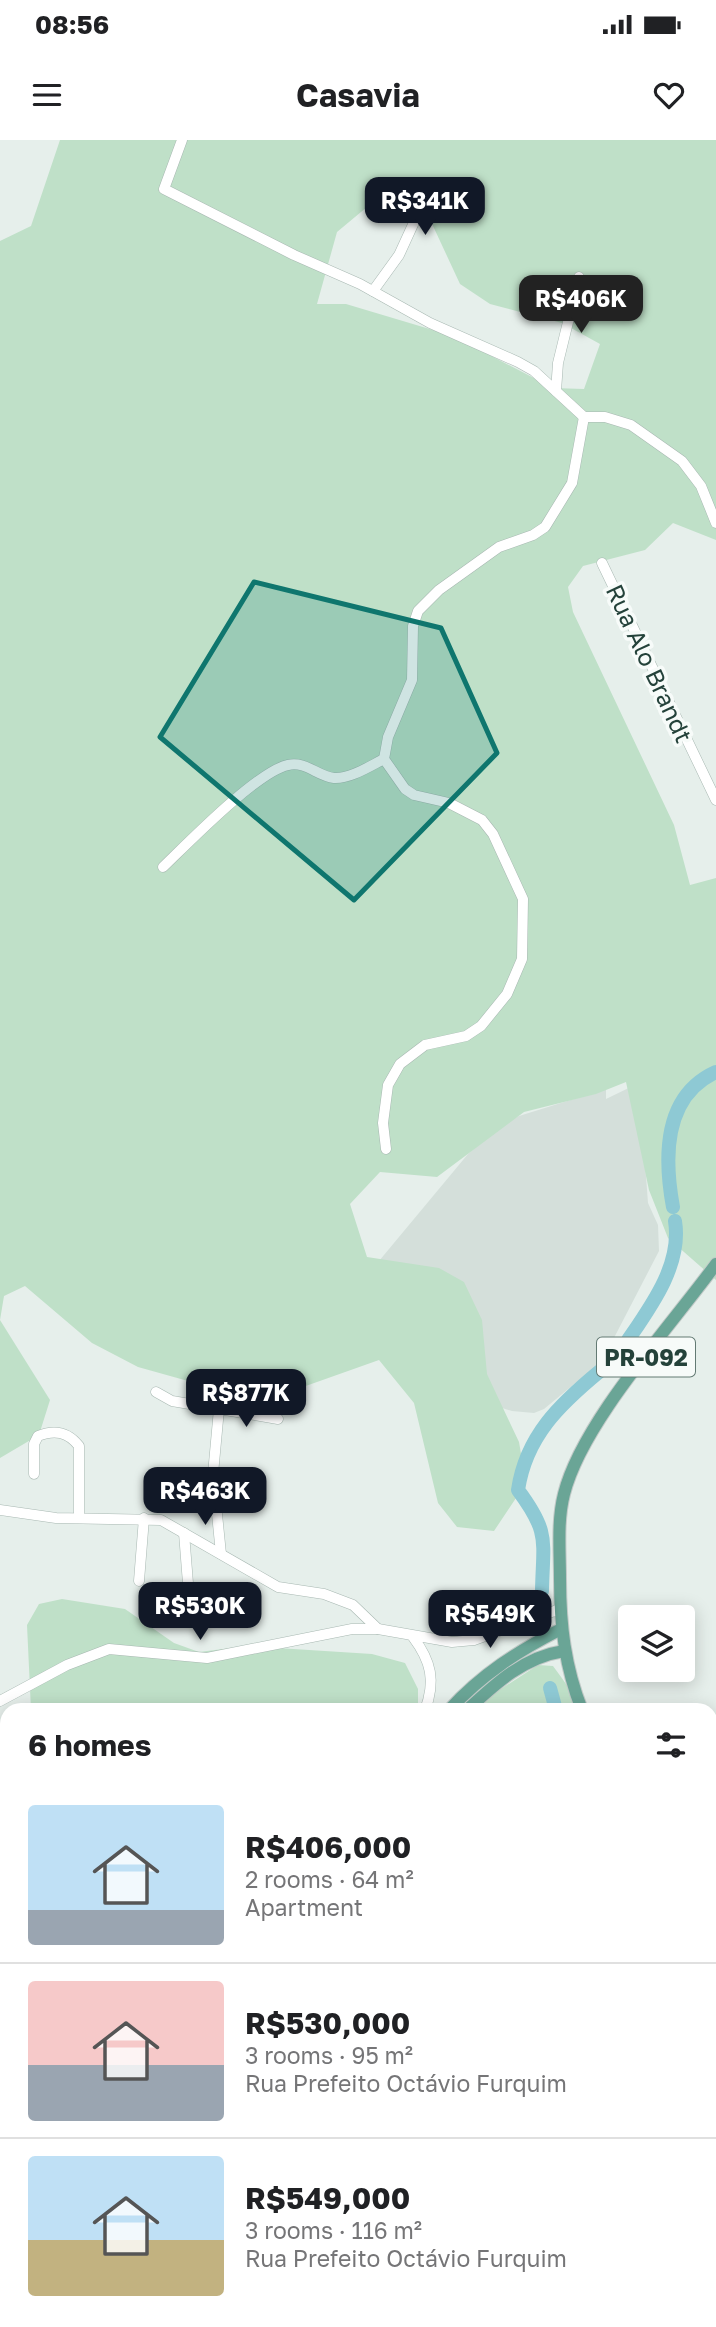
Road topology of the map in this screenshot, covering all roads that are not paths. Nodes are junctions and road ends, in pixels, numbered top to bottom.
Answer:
1 (182, 140) edge
2 (395, 198) dead end
3 (579, 277) dead end
4 (373, 291) junction
5 (556, 391) junction
6 (584, 417) junction
7 (716, 523) edge
8 (602, 563) dead end
9 (384, 759) junction
10 (716, 800) edge
11 (163, 867) dead end
12 (386, 1149) dead end
13 (716, 1264) edge
14 (156, 1392) dead end
15 (219, 1409) junction
16 (278, 1419) dead end
17 (34, 1474) dead end
18 (0, 1510) edge
19 (79, 1518) junction
20 (144, 1518) junction
21 (184, 1533) junction
22 (221, 1554) junction
23 (139, 1581) dead end
24 (190, 1596) dead end
25 (560, 1609) junction
26 (377, 1629) junction
27 (561, 1629) junction
28 (413, 1637) junction
29 (564, 1651) junction
30 (0, 1701) edge
31 (427, 1703) edge
32 (456, 1703) edge
33 (475, 1703) edge
34 (580, 1703) edge

1 - 4 street
2 - 4 street
3 - 5 street
4 - 5 street
5 - 6 street
6 - 7 street
6 - 9 street
8 - 10 street, Rua Alo Brandt
9 - 11 street
9 - 12 street
13 - 25 main road, PR-092
14 - 15 street
15 - 16 street
15 - 22 street
17 - 19 street
18 - 19 street
19 - 20 street
20 - 21 street
20 - 23 street
21 - 22 street
21 - 24 street
22 - 26 street
25 - 27 main road, PR-092
25 - 28 street
26 - 28 street
26 - 30 street
27 - 29 main road, PR-092
27 - 32 main road
28 - 31 street
29 - 33 main road
29 - 34 main road, PR-092

